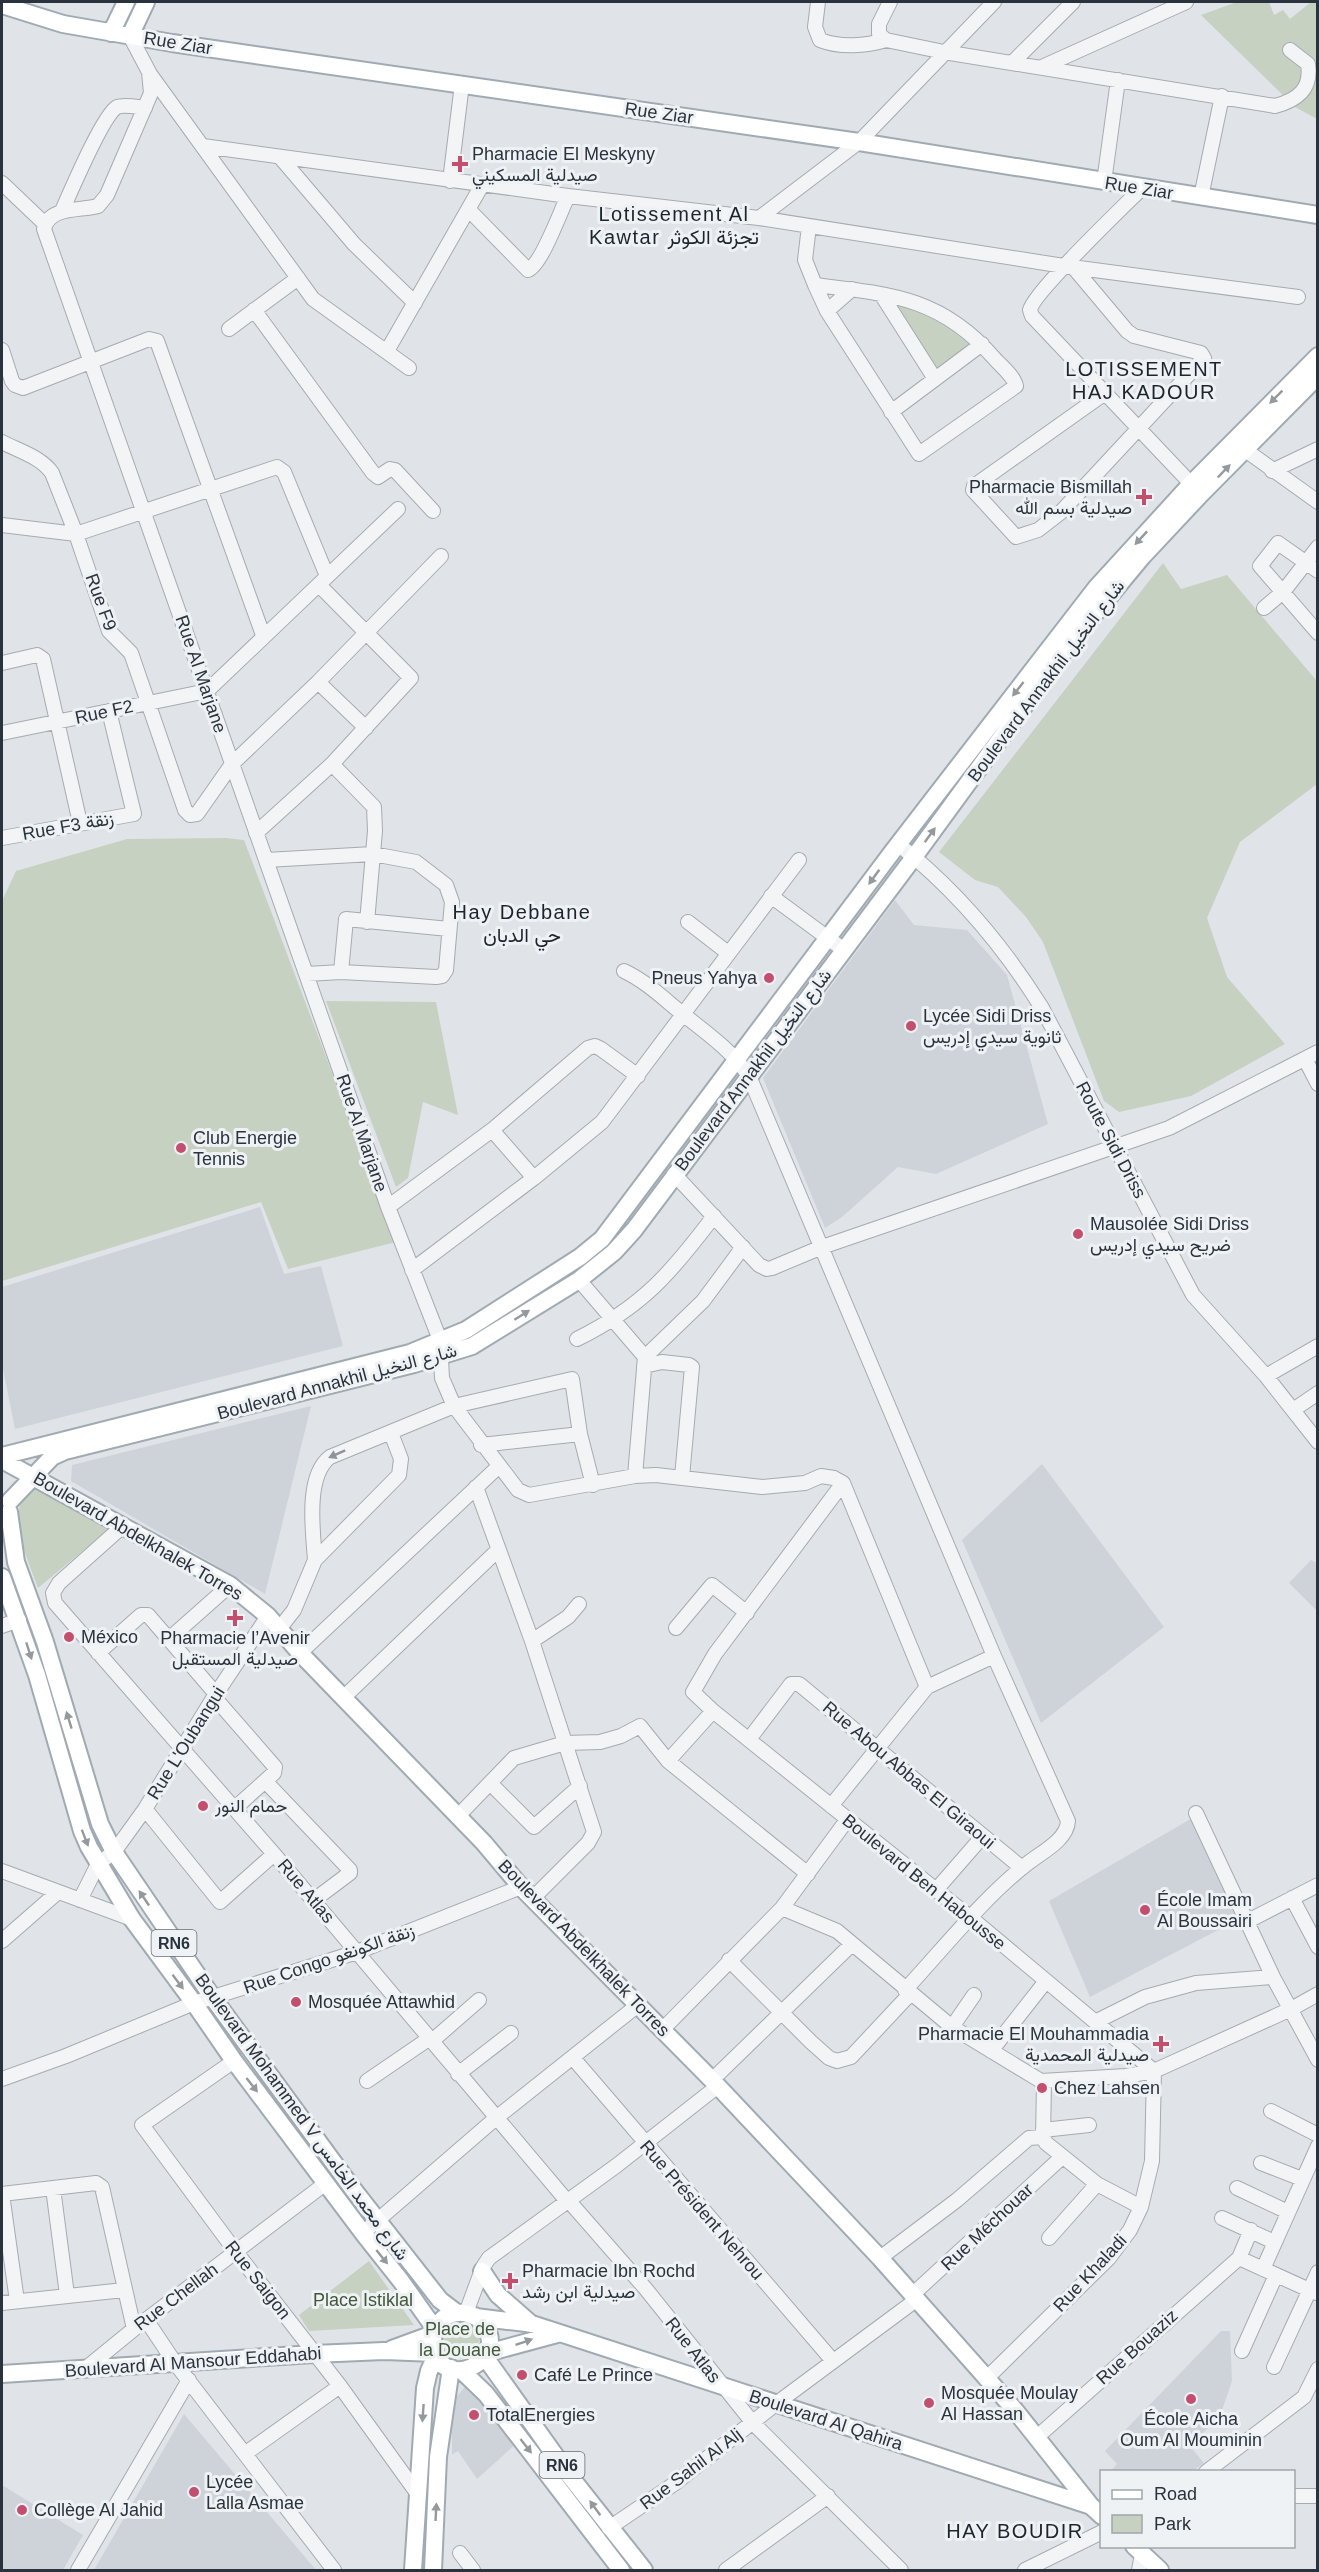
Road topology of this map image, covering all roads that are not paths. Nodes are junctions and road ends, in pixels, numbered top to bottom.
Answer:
1 (126, 2) edge
2 (146, 2) edge
3 (818, 2) edge
4 (890, 2) edge
5 (994, 2) edge
6 (1073, 2) edge
7 (1186, 2) edge
8 (2, 5) edge
9 (111, 33) junction
10 (130, 36) junction
11 (886, 40) junction
12 (1290, 50) dead end
13 (944, 52) junction
14 (1012, 63) junction
15 (1042, 67) junction
16 (148, 72) junction
17 (1118, 80) junction
18 (462, 84) junction
19 (1222, 96) junction
20 (145, 108) junction
21 (859, 142) junction
22 (203, 146) junction
23 (280, 157) junction
24 (450, 181) junction
25 (1104, 182) junction
26 (2, 183) edge
27 (482, 185) junction
28 (1141, 189) junction
29 (568, 196) junction
30 (1201, 197) junction
31 (469, 210) junction
32 (62, 211) junction
33 (1317, 215) edge
34 (759, 218) junction
35 (45, 225) junction
36 (809, 226) junction
37 (1069, 267) junction
38 (298, 278) junction
39 (815, 285) junction
40 (852, 289) junction
41 (881, 294) junction
42 (1298, 297) dead end
43 (415, 303) junction
44 (254, 310) junction
45 (827, 311) junction
46 (229, 328) dead end
47 (982, 344) junction
48 (2, 350) edge
49 (387, 351) junction
50 (1317, 356) edge
51 (90, 363) junction
52 (410, 368) dead end
53 (1317, 376) edge
54 (935, 379) junction
55 (1105, 393) junction
56 (891, 412) junction
57 (1140, 429) junction
58 (2, 442) edge
59 (1245, 449) junction
60 (1317, 449) edge
61 (1272, 471) junction
62 (1196, 489) junction
63 (210, 490) junction
64 (1317, 502) edge
65 (398, 509) dead end
66 (433, 511) dead end
67 (144, 513) junction
68 (2, 525) edge
69 (76, 534) junction
70 (1317, 547) edge
71 (441, 556) dead end
72 (1312, 567) edge
73 (323, 580) junction
74 (1283, 592) junction
75 (1264, 608) dead end
76 (367, 632) junction
77 (1317, 633) edge
78 (263, 635) junction
79 (2, 663) edge
80 (318, 682) junction
81 (207, 691) junction
82 (148, 702) junction
83 (109, 711) junction
84 (57, 722) junction
85 (366, 728) junction
86 (2, 733) edge
87 (231, 764) junction
88 (332, 764) junction
89 (80, 823) junction
90 (256, 833) junction
91 (2, 838) edge
92 (898, 844) junction
93 (373, 854) junction
94 (914, 857) junction
95 (266, 860) junction
96 (799, 860) dead end
97 (771, 896) junction
98 (367, 922) junction
99 (688, 922) dead end
100 (449, 929) junction
101 (828, 938) junction
102 (844, 950) junction
103 (728, 953) junction
104 (624, 971) dead end
105 (341, 972) junction
106 (307, 974) junction
107 (682, 1014) junction
108 (1317, 1052) edge
109 (1305, 1059) junction
110 (738, 1060) junction
111 (638, 1076) junction
112 (749, 1076) junction
113 (1317, 1084) edge
114 (492, 1130) junction
115 (1115, 1148) junction
116 (674, 1174) junction
117 (534, 1178) junction
118 (388, 1207) junction
119 (714, 1216) junction
120 (743, 1247) junction
121 (822, 1247) junction
122 (412, 1270) junction
123 (579, 1280) junction
124 (613, 1321) junction
125 (577, 1339) dead end
126 (1317, 1346) edge
127 (440, 1348) junction
128 (644, 1362) junction
129 (1266, 1376) junction
130 (1317, 1394) edge
131 (454, 1406) junction
132 (1293, 1410) junction
133 (391, 1433) junction
134 (580, 1434) junction
135 (1317, 1442) edge
136 (481, 1445) junction
137 (2, 1458) edge
138 (498, 1467) junction
139 (33, 1476) junction
140 (635, 1476) junction
141 (682, 1477) junction
142 (843, 1483) junction
143 (592, 1485) junction
144 (476, 1487) junction
145 (5, 1505) edge
146 (124, 1525) junction
147 (498, 1550) junction
148 (315, 1560) junction
149 (2, 1577) edge
150 (230, 1585) junction
151 (579, 1604) dead end
152 (747, 1613) junction
153 (268, 1616) junction
154 (18, 1620) junction
155 (2, 1626) edge
156 (279, 1629) junction
157 (676, 1629) dead end
158 (170, 1639) junction
159 (532, 1641) junction
160 (98, 1653) junction
161 (300, 1653) junction
162 (994, 1656) junction
163 (927, 1687) junction
164 (215, 1696) junction
165 (344, 1697) junction
166 (713, 1711) junction
167 (750, 1738) junction
168 (566, 1743) junction
169 (877, 1748) junction
170 (182, 1749) junction
171 (668, 1761) junction
172 (265, 1781) junction
173 (490, 1783) junction
174 (580, 1786) junction
175 (831, 1806) junction
176 (235, 1808) junction
177 (145, 1809) junction
178 (1196, 1813) dead end
179 (459, 1815) junction
180 (847, 1820) junction
181 (983, 1836) junction
182 (114, 1852) junction
183 (274, 1854) junction
184 (98, 1864) junction
185 (1022, 1868) junction
186 (2, 1871) edge
187 (808, 1874) junction
188 (1317, 1885) edge
189 (936, 1890) junction
190 (58, 1892) junction
191 (527, 1893) junction
192 (1292, 1898) junction
193 (80, 1900) junction
194 (314, 1900) junction
195 (783, 1908) junction
196 (971, 1918) junction
197 (132, 1919) junction
198 (1248, 1921) junction
199 (2, 1941) edge
200 (852, 1944) junction
201 (1317, 1947) edge
202 (357, 1952) junction
203 (729, 1960) junction
204 (1273, 1977) junction
205 (1046, 1981) junction
206 (908, 1992) junction
207 (1317, 1994) edge
208 (974, 1995) dead end
209 (213, 1998) junction
210 (479, 2000) dead end
211 (194, 2003) junction
212 (638, 2005) junction
213 (1291, 2009) junction
214 (781, 2012) junction
215 (1096, 2021) junction
216 (952, 2027) junction
217 (662, 2030) junction
218 (510, 2033) dead end
219 (431, 2040) junction
220 (991, 2051) junction
221 (573, 2058) junction
222 (1317, 2060) edge
223 (234, 2061) junction
224 (1154, 2072) junction
225 (458, 2074) junction
226 (2, 2079) edge
227 (367, 2082) dead end
228 (1044, 2082) junction
229 (715, 2083) junction
230 (1271, 2112) dead end
231 (496, 2118) junction
232 (1089, 2125) dead end
233 (1043, 2134) junction
234 (1317, 2135) edge
235 (645, 2143) junction
236 (1317, 2146) edge
237 (1062, 2158) junction
238 (1261, 2163) dead end
239 (1302, 2179) junction
240 (326, 2183) junction
241 (1097, 2184) junction
242 (53, 2188) junction
243 (1237, 2188) dead end
244 (2, 2194) edge
245 (567, 2200) junction
246 (1141, 2207) junction
247 (1288, 2212) junction
248 (1222, 2218) dead end
249 (378, 2222) junction
250 (1251, 2230) junction
251 (363, 2233) junction
252 (1049, 2238) dead end
253 (1274, 2242) junction
254 (236, 2252) junction
255 (880, 2258) junction
256 (1239, 2258) junction
257 (1263, 2269) junction
258 (482, 2271) junction
259 (1317, 2272) edge
260 (1276, 2275) junction
261 (124, 2290) junction
262 (1313, 2292) edge
263 (67, 2295) junction
264 (914, 2298) junction
265 (17, 2301) junction
266 (2, 2303) edge
267 (466, 2314) junction
268 (532, 2324) junction
269 (140, 2325) junction
270 (434, 2331) junction
271 (561, 2333) junction
272 (384, 2351) junction
273 (1242, 2351) dead end
274 (314, 2354) junction
275 (435, 2355) junction
276 (486, 2355) junction
277 (833, 2361) junction
278 (176, 2363) junction
279 (1274, 2367) dead end
280 (86, 2369) junction
281 (456, 2369) junction
282 (1317, 2369) edge
283 (2, 2374) edge
284 (986, 2379) junction
285 (189, 2380) junction
286 (340, 2386) junction
287 (722, 2386) junction
288 (777, 2403) junction
289 (753, 2423) junction
290 (1037, 2437) junction
291 (246, 2453) junction
292 (1209, 2470) edge
293 (417, 2493) junction
294 (828, 2496) junction
295 (1295, 2496) edge
296 (1317, 2496) edge
297 (1096, 2511) edge
298 (609, 2528) junction
299 (1100, 2533) edge
300 (460, 2553) dead end
301 (1138, 2557) edge
302 (78, 2571) edge
303 (334, 2571) edge
304 (413, 2571) edge
305 (433, 2571) edge
306 (473, 2571) edge
307 (621, 2571) edge
308 (644, 2571) edge
309 (726, 2571) edge
310 (901, 2571) edge
311 (1025, 2571) edge
312 (1160, 2571) edge

1 - 9 main road
2 - 10 main road
3 - 11 street
4 - 11 street
5 - 13 street
6 - 14 street
7 - 15 street
8 - 9 main road, Rue Ziar
9 - 10 main road, Rue Ziar
10 - 16 street
10 - 18 main road, Rue Ziar
11 - 13 street
12 - 19 street
13 - 14 street
13 - 21 street
14 - 15 street
15 - 17 street
16 - 20 street
16 - 22 street
17 - 19 street
17 - 25 street
18 - 21 main road, Rue Ziar
18 - 24 street
19 - 30 street
20 - 32 street
20 - 32 street
21 - 25 main road, Rue Ziar
21 - 34 street
22 - 23 street
22 - 38 street
23 - 24 street
23 - 43 street
24 - 27 street
25 - 28 main road, Rue Ziar
26 - 35 street
27 - 29 street
27 - 31 street
28 - 30 main road, Rue Ziar
28 - 37 street
29 - 31 street
29 - 34 street
30 - 33 main road, Rue Ziar
31 - 43 street
32 - 35 street
34 - 36 street
35 - 51 street, Rue Al Marjane
36 - 37 street
36 - 39 street
37 - 42 street
37 - 55 street
37 - 57 street
38 - 44 street
38 - 49 street
39 - 40 street
39 - 45 street
40 - 41 street
40 - 45 street
41 - 47 street
41 - 54 street
43 - 49 street
44 - 46 street
44 - 66 street
45 - 56 street
47 - 54 street
47 - 56 street
48 - 51 street
49 - 52 street
50 -> 62 main road, Boulevard Annakhil شارع النخيل
51 - 63 street
51 - 67 street, Rue Al Marjane
53 - 59 main road, Boulevard Annakhil شارع النخيل
54 - 56 street
55 - 57 street
55 - 57 street
57 - 62 street
58 - 69 street, Rue F9
59 - 61 street
62 -> 59 main road, Boulevard Annakhil شارع النخيل
60 - 61 street
61 - 64 street
62 -> 92 main road, Boulevard Annakhil شارع النخيل
94 -> 62 main road, Boulevard Annakhil شارع النخيل
63 - 67 street
63 - 73 street
63 - 78 street
65 - 73 street
67 - 69 street
67 - 81 street, Rue Al Marjane
68 - 69 street
69 - 82 street, Rue F9
70 - 72 street
71 - 76 street
72 - 74 street
72 - 74 street
73 - 76 street
73 - 78 street
74 - 75 street
74 - 77 street
76 - 80 street
76 - 85 street
78 - 81 street
79 - 84 street
80 - 85 street
80 - 87 street
81 - 82 street, Rue F2
81 - 87 street, Rue Al Marjane
82 - 83 street, Rue F2
82 - 87 street, Rue F9
83 - 84 street, Rue F2
83 - 89 street, Rue F3 زنقة
84 - 86 street, Rue F2
84 - 89 street
85 - 88 street
87 - 90 street, Rue Al Marjane
88 - 90 street
88 - 93 street
89 - 91 street, Rue F3 زنقة
90 - 95 street, Rue Al Marjane
92 - 94 street, Route Sidi Driss
92 -> 101 main road, Boulevard Annakhil شارع النخيل
93 - 95 street
93 - 98 street
93 - 100 street
94 - 102 main road, Boulevard Annakhil شارع النخيل
94 - 115 street, Route Sidi Driss
95 - 106 street, Rue Al Marjane
96 - 97 street
97 - 101 street
97 - 103 street
98 - 100 street
98 - 105 street
99 - 103 street
100 - 105 street
101 - 102 street
101 - 110 main road, Boulevard Annakhil شارع النخيل
102 - 112 main road, Boulevard Annakhil شارع النخيل
103 - 107 street
104 - 107 street
105 - 106 street
106 - 118 street, Rue Al Marjane
107 - 110 street
107 - 111 street
108 - 109 street
109 - 113 street
109 - 115 street
110 - 112 street
110 - 127 main road, Boulevard Annakhil شارع النخيل
111 - 114 street
111 - 117 street
112 - 116 main road, Boulevard Annakhil شارع النخيل
112 - 121 street
114 - 117 street
114 - 118 street
115 - 121 street
115 - 129 street, Route Sidi Driss
116 - 119 street
116 - 123 main road, Boulevard Annakhil شارع النخيل
117 - 122 street
118 - 122 street, Rue Al Marjane
119 - 120 street
119 - 124 street
120 - 121 street
120 - 128 street
121 - 162 street
122 - 127 street, Rue Al Marjane
123 - 124 street
127 -> 123 main road, Boulevard Annakhil شارع النخيل
124 - 125 street
124 - 128 street
126 - 129 street
127 - 131 street, Rue Al Marjane
127 - 137 main road, Boulevard Annakhil شارع النخيل
127 - 139 main road, Boulevard Annakhil شارع النخيل
128 - 140 street
128 - 141 street
129 - 132 street, Route Sidi Driss
130 - 132 street
131 - 133 street
131 - 134 street
131 - 136 street, Rue Al Marjane
132 - 135 street, Route Sidi Driss
133 - 148 street
133 -> 148 street
134 - 136 street
134 - 143 street
136 - 138 street, Rue Al Marjane
137 - 139 main road, Boulevard Abdelkhalek Torres
138 - 143 street, Rue Al Marjane
138 - 144 street
139 - 145 main road, Boulevard Annakhil شارع النخيل
139 - 146 main road, Boulevard Abdelkhalek Torres
140 - 141 street
140 - 143 street
141 - 142 street
142 - 152 street
142 - 163 street
144 - 147 street
144 - 161 street
182 -> 145 main road, Boulevard Mohammed V شارع محمد الخامس / RN6
146 - 150 main road, Boulevard Abdelkhalek Torres
146 - 160 street, Rue Atlas
147 - 159 street
147 - 165 street
148 - 156 street
149 - 154 main road, Boulevard Mohammed V شارع محمد الخامس / RN6
150 - 153 main road, Boulevard Abdelkhalek Torres
150 - 158 street
151 - 159 street
152 - 157 street
152 - 166 street, Boulevard Ben Habousse
153 - 156 main road, Boulevard Abdelkhalek Torres
153 - 164 street, Rue L'Oubangui
154 - 155 street
154 -> 184 main road, Boulevard Mohammed V شارع محمد الخامس / RN6
156 - 161 main road, Boulevard Abdelkhalek Torres
158 - 160 street
158 - 164 street
159 - 168 street
160 - 170 street, Rue Atlas
161 - 165 main road, Boulevard Abdelkhalek Torres
162 - 163 street
162 - 185 street
163 - 169 street
164 - 170 street, Rue L'Oubangui
164 - 172 street
165 - 179 main road, Boulevard Abdelkhalek Torres
166 - 167 street, Boulevard Ben Habousse
166 - 171 street
167 - 169 street, Rue Abou Abbas El Giraoui
167 - 175 street, Boulevard Ben Habousse
168 - 171 street
168 - 173 street
168 - 174 street
169 - 175 street
169 - 181 street, Rue Abou Abbas El Giraoui
170 - 176 street, Rue Atlas
170 - 177 street, Rue L'Oubangui
171 - 187 street
172 - 176 street
172 - 194 street
173 - 174 street
173 - 179 street
174 - 191 street
175 - 180 street, Boulevard Ben Habousse
176 - 183 street, Rue Atlas
177 - 182 street, Rue L'Oubangui
177 - 183 street
178 - 198 street
179 - 191 main road, Boulevard Abdelkhalek Torres
180 - 187 street
180 - 189 street, Boulevard Ben Habousse
181 - 185 street, Rue Abou Abbas El Giraoui
181 - 189 street
182 - 184 street, Rue L'Oubangui
209 -> 182 main road, Boulevard Mohammed V شارع محمد الخامس / RN6
183 - 194 street, Rue Atlas
184 - 193 street
184 - 197 main road, Boulevard Mohammed V شارع محمد الخامس / RN6
185 - 196 street
186 - 190 street
187 - 195 street
188 - 192 street
189 - 196 street, Boulevard Ben Habousse
190 - 193 street
190 - 199 street
191 - 202 street, Rue Congo زنقة الكونغو
191 - 212 main road, Boulevard Abdelkhalek Torres
192 - 198 street
192 - 201 street
193 - 197 street
194 - 202 street, Rue Atlas
195 - 200 street
195 - 203 street
196 - 205 street, Boulevard Ben Habousse
196 - 206 street
197 -> 211 main road, Boulevard Mohammed V شارع محمد الخامس / RN6
198 - 204 street
200 - 206 street
200 - 214 street
202 - 209 street, Rue Congo زنقة الكونغو
202 - 219 street, Rue Atlas
203 - 214 street
203 - 217 street
204 - 213 street
204 - 215 street
205 - 215 street, Boulevard Ben Habousse
205 - 220 street
206 - 214 street
206 - 216 street
207 - 213 street
208 - 216 street
209 - 211 street, Rue Congo زنقة الكونغو
209 - 249 main road, Boulevard Mohammed V شارع محمد الخامس / RN6
210 - 219 street
211 - 223 main road, Boulevard Mohammed V شارع محمد الخامس / RN6
211 - 226 street, Rue Congo زنقة الكونغو
212 - 217 main road, Boulevard Abdelkhalek Torres
212 - 221 street
213 - 222 street
213 - 224 street
214 - 229 street
215 - 224 street, Boulevard Ben Habousse
216 - 220 street
217 - 229 main road, Boulevard Abdelkhalek Torres
218 - 225 street
219 - 225 street, Rue Atlas
219 - 227 street
220 - 228 street
221 - 231 street
221 - 235 street, Rue Président Nehrou
223 -> 240 main road, Boulevard Mohammed V شارع محمد الخامس / RN6
223 - 254 street, Rue Saigon
224 - 228 street
224 - 246 street, Rue Khaladi
225 - 231 street, Rue Atlas
228 - 233 street
229 - 235 street
229 - 255 main road, Boulevard Abdelkhalek Torres
230 - 234 street
231 - 245 street, Rue Atlas
231 - 249 street
232 - 233 street
233 - 237 street
233 - 255 street
235 - 245 street
235 - 277 street, Rue Président Nehrou
236 - 239 street
237 - 241 street
237 - 264 street, Rue Méchouar
238 - 239 street
239 - 247 street
240 - 251 main road, Boulevard Mohammed V شارع محمد الخامس / RN6
240 - 254 street, Rue Chellah
241 - 246 street
241 - 252 street
242 - 244 street
242 - 261 street
242 - 263 street
243 - 247 street
244 - 265 street
245 - 258 street
245 - 287 street, Rue Atlas
246 - 284 street, Rue Khaladi
247 - 253 street
248 - 250 street
249 - 251 street
249 - 267 main road, Boulevard Mohammed V شارع محمد الخامس / RN6
250 - 253 street
250 - 256 street
251 -> 270 main road, Boulevard Mohammed V شارع محمد الخامس / RN6
253 - 257 street
254 - 269 street, Rue Chellah
254 - 274 street, Rue Saigon
255 - 264 main road, Boulevard Abdelkhalek Torres
256 - 257 street
256 - 290 street, Rue Bouaziz
257 - 260 street
258 - 267 street
258 - 268 main road
259 - 262 street
260 - 262 street
260 - 273 street
261 - 263 street
261 - 269 street
262 - 279 street
263 - 265 street
264 - 277 street, Rue Sahil Al Alj
264 - 284 main road, Boulevard Abdelkhalek Torres
265 - 266 street
267 - 268 main road, Boulevard Al Qahira
267 - 270 main road
267 - 276 main road, RN6
268 - 271 main road, Boulevard Al Qahira
269 - 278 street
269 - 280 street, Rue Chellah
270 - 272 main road
270 - 275 main road, RN6
276 -> 271 main road
271 - 287 main road, Boulevard Al Qahira
272 - 274 main road, Boulevard Al Mansour Eddahabi
272 - 275 main road
274 - 278 main road, Boulevard Al Mansour Eddahabi
274 - 286 street, Rue Saigon
275 - 281 main road, RN6
275 -> 293 main road
276 - 281 main road
298 -> 276 main road, RN6
277 - 288 street, Rue Sahil Al Alj
278 - 280 main road, Boulevard Al Mansour Eddahabi
278 - 285 street
280 - 283 main road, Boulevard Al Mansour Eddahabi
305 -> 281 main road
281 -> 307 main road, RN6
282 - 292 street
284 - 290 main road, Boulevard Abdelkhalek Torres
285 - 291 street
285 - 302 street
286 - 291 street
286 - 293 street, Rue Saigon
287 - 288 main road, Boulevard Al Qahira
287 - 289 street, Rue Atlas
288 - 289 street, Rue Sahil Al Alj
288 - 297 main road, Boulevard Al Qahira
289 - 294 street, Rue Atlas
289 - 298 street, Rue Sahil Al Alj
290 - 297 main road, Boulevard Abdelkhalek Torres
291 - 303 street
293 - 304 main road
294 - 309 street
294 - 310 street, Rue Atlas
295 - 296 street
298 - 308 main road, RN6
299 - 311 street
300 - 306 street
301 - 312 main road

